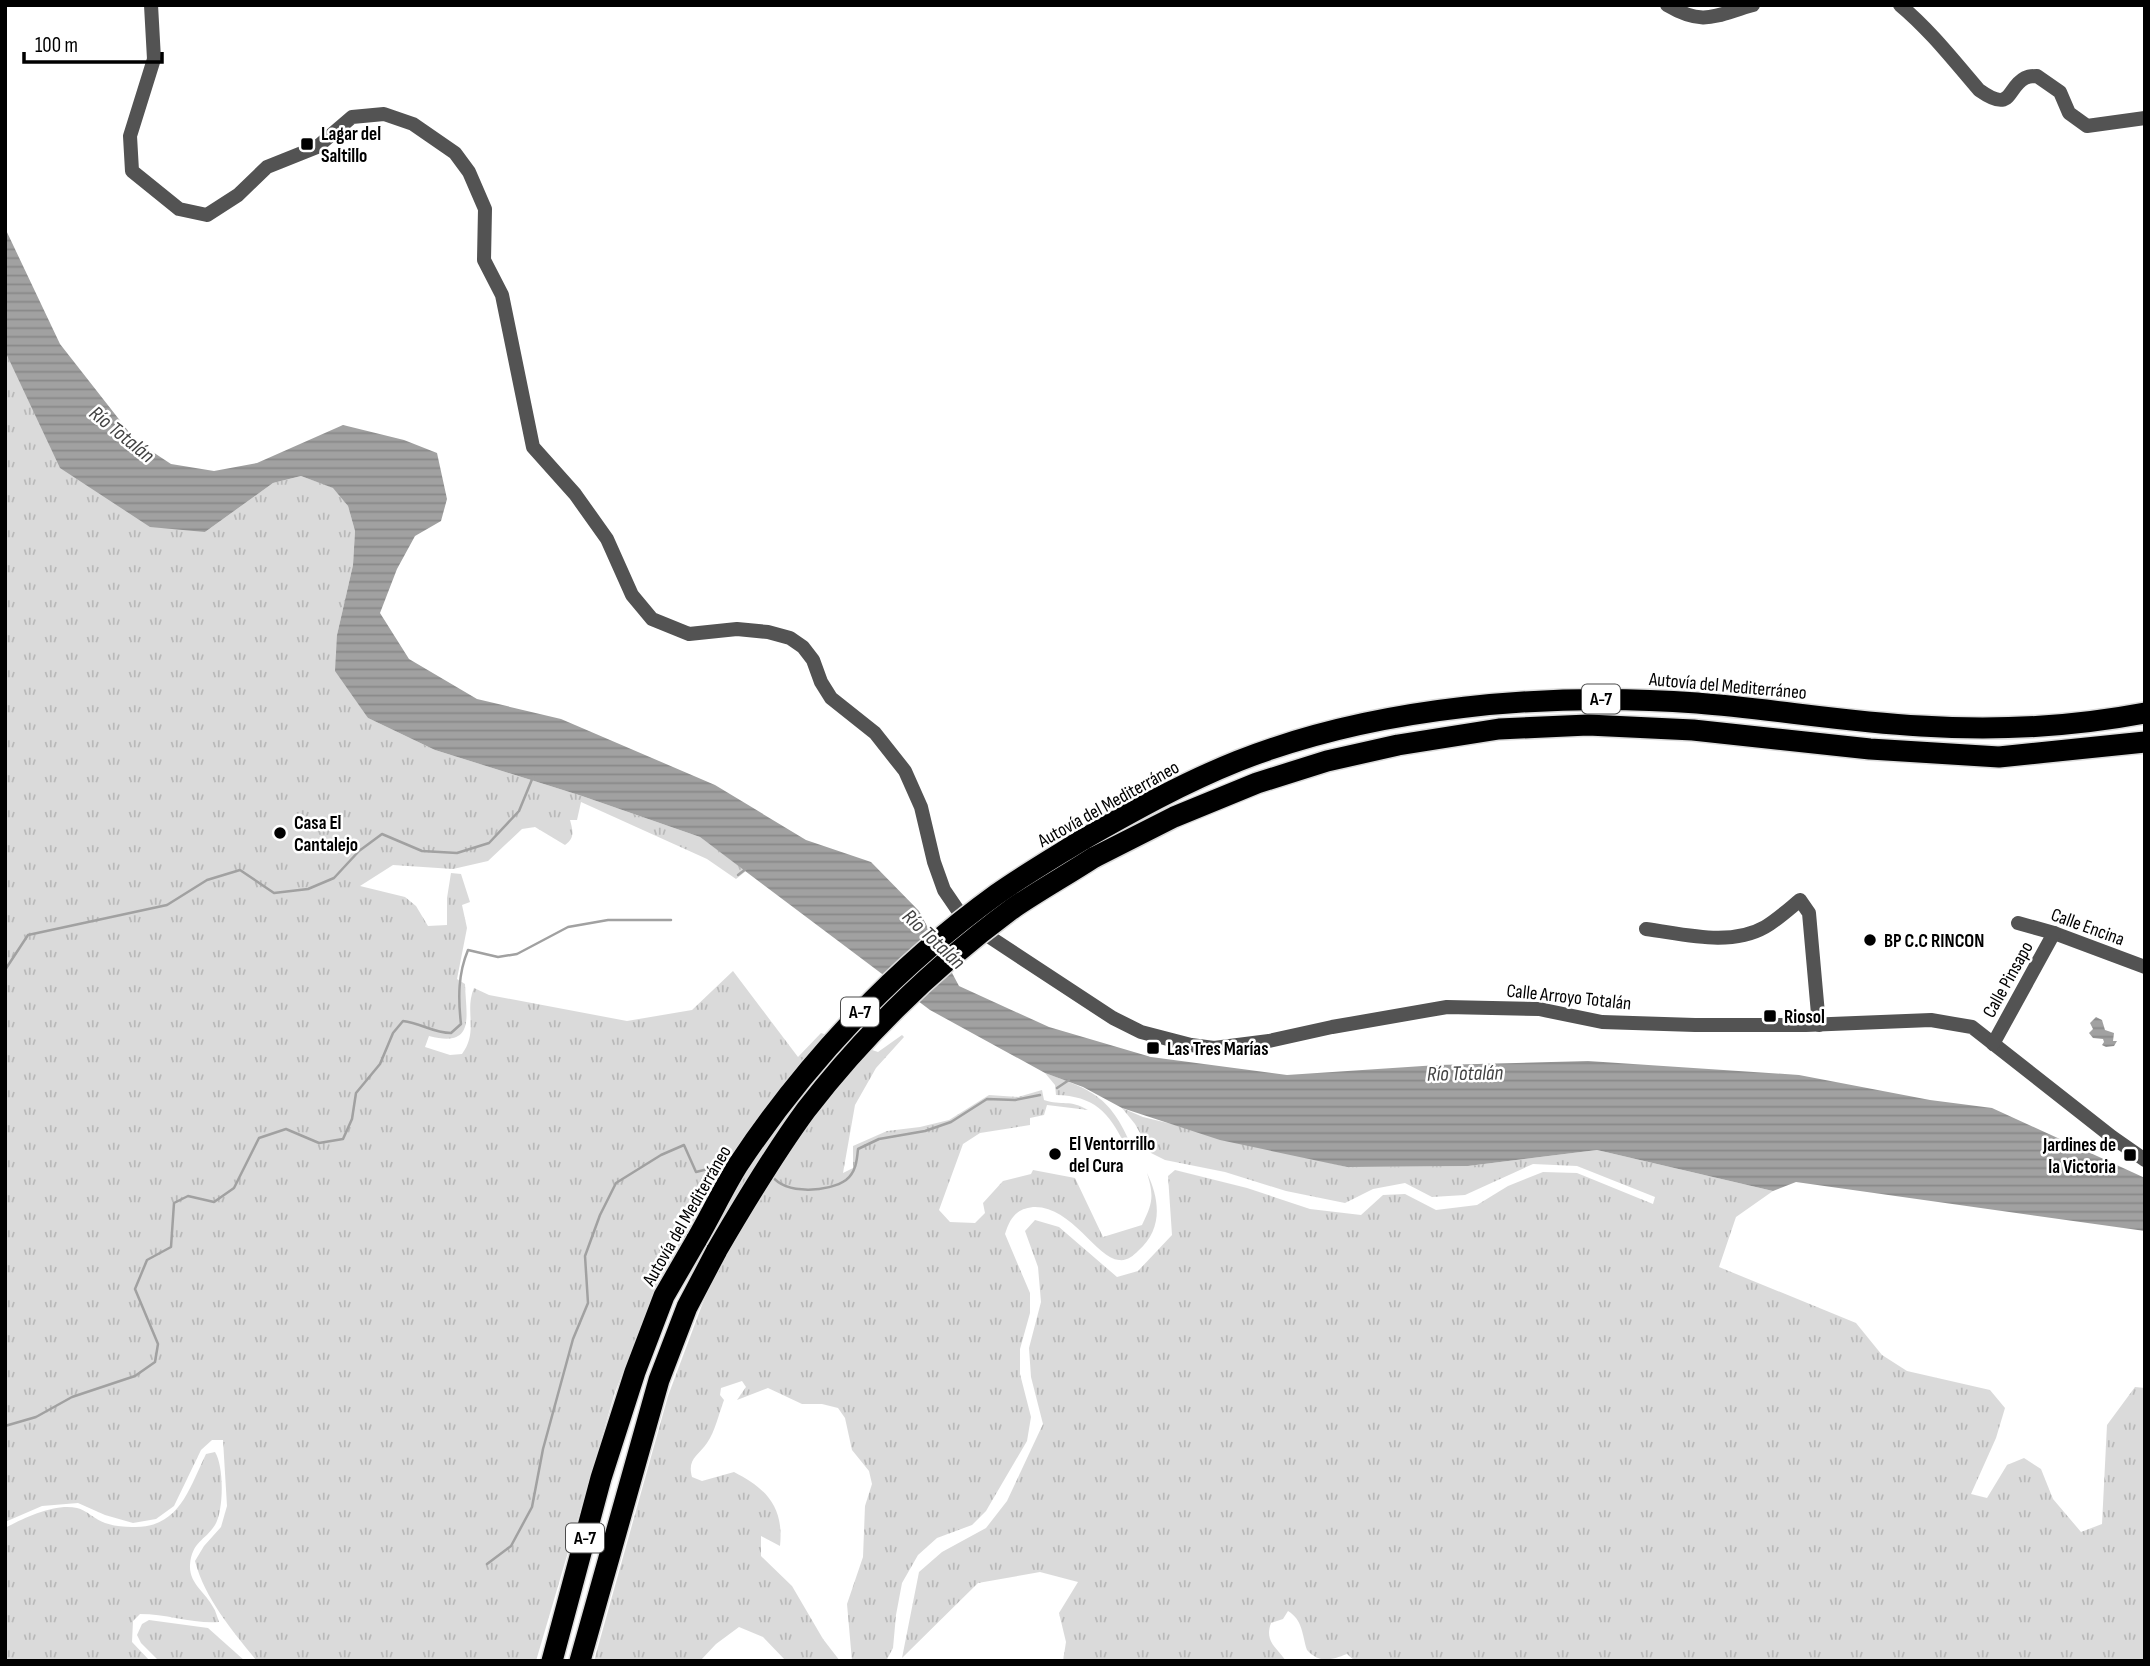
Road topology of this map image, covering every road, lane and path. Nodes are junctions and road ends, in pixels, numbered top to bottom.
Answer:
1 (151, 5) edge
2 (1667, 5) edge
3 (1753, 5) edge
4 (1900, 5) edge
5 (2145, 118) edge
6 (2145, 713) edge
7 (2145, 742) edge
8 (2018, 923) dead end
9 (1646, 929) dead end
10 (2054, 933) junction
11 (2145, 967) edge
12 (1819, 1025) junction
13 (1993, 1044) junction
14 (2145, 1160) edge
15 (552, 1661) edge
16 (580, 1661) edge

1 - 12 street, Calle Arroyo Totalán
2 - 3 street
4 - 5 street
6 - 15 highway, Autovía del Mediterráneo / A-7, bridge
7 - 16 highway, A-7, bridge
8 - 10 street, Calle Encina
9 - 12 street
10 - 11 street, Calle Encina
10 - 13 street, Calle Pinsapo
12 - 13 street, Calle Arroyo Totalán
13 - 14 street, Calle Arroyo Totalán

